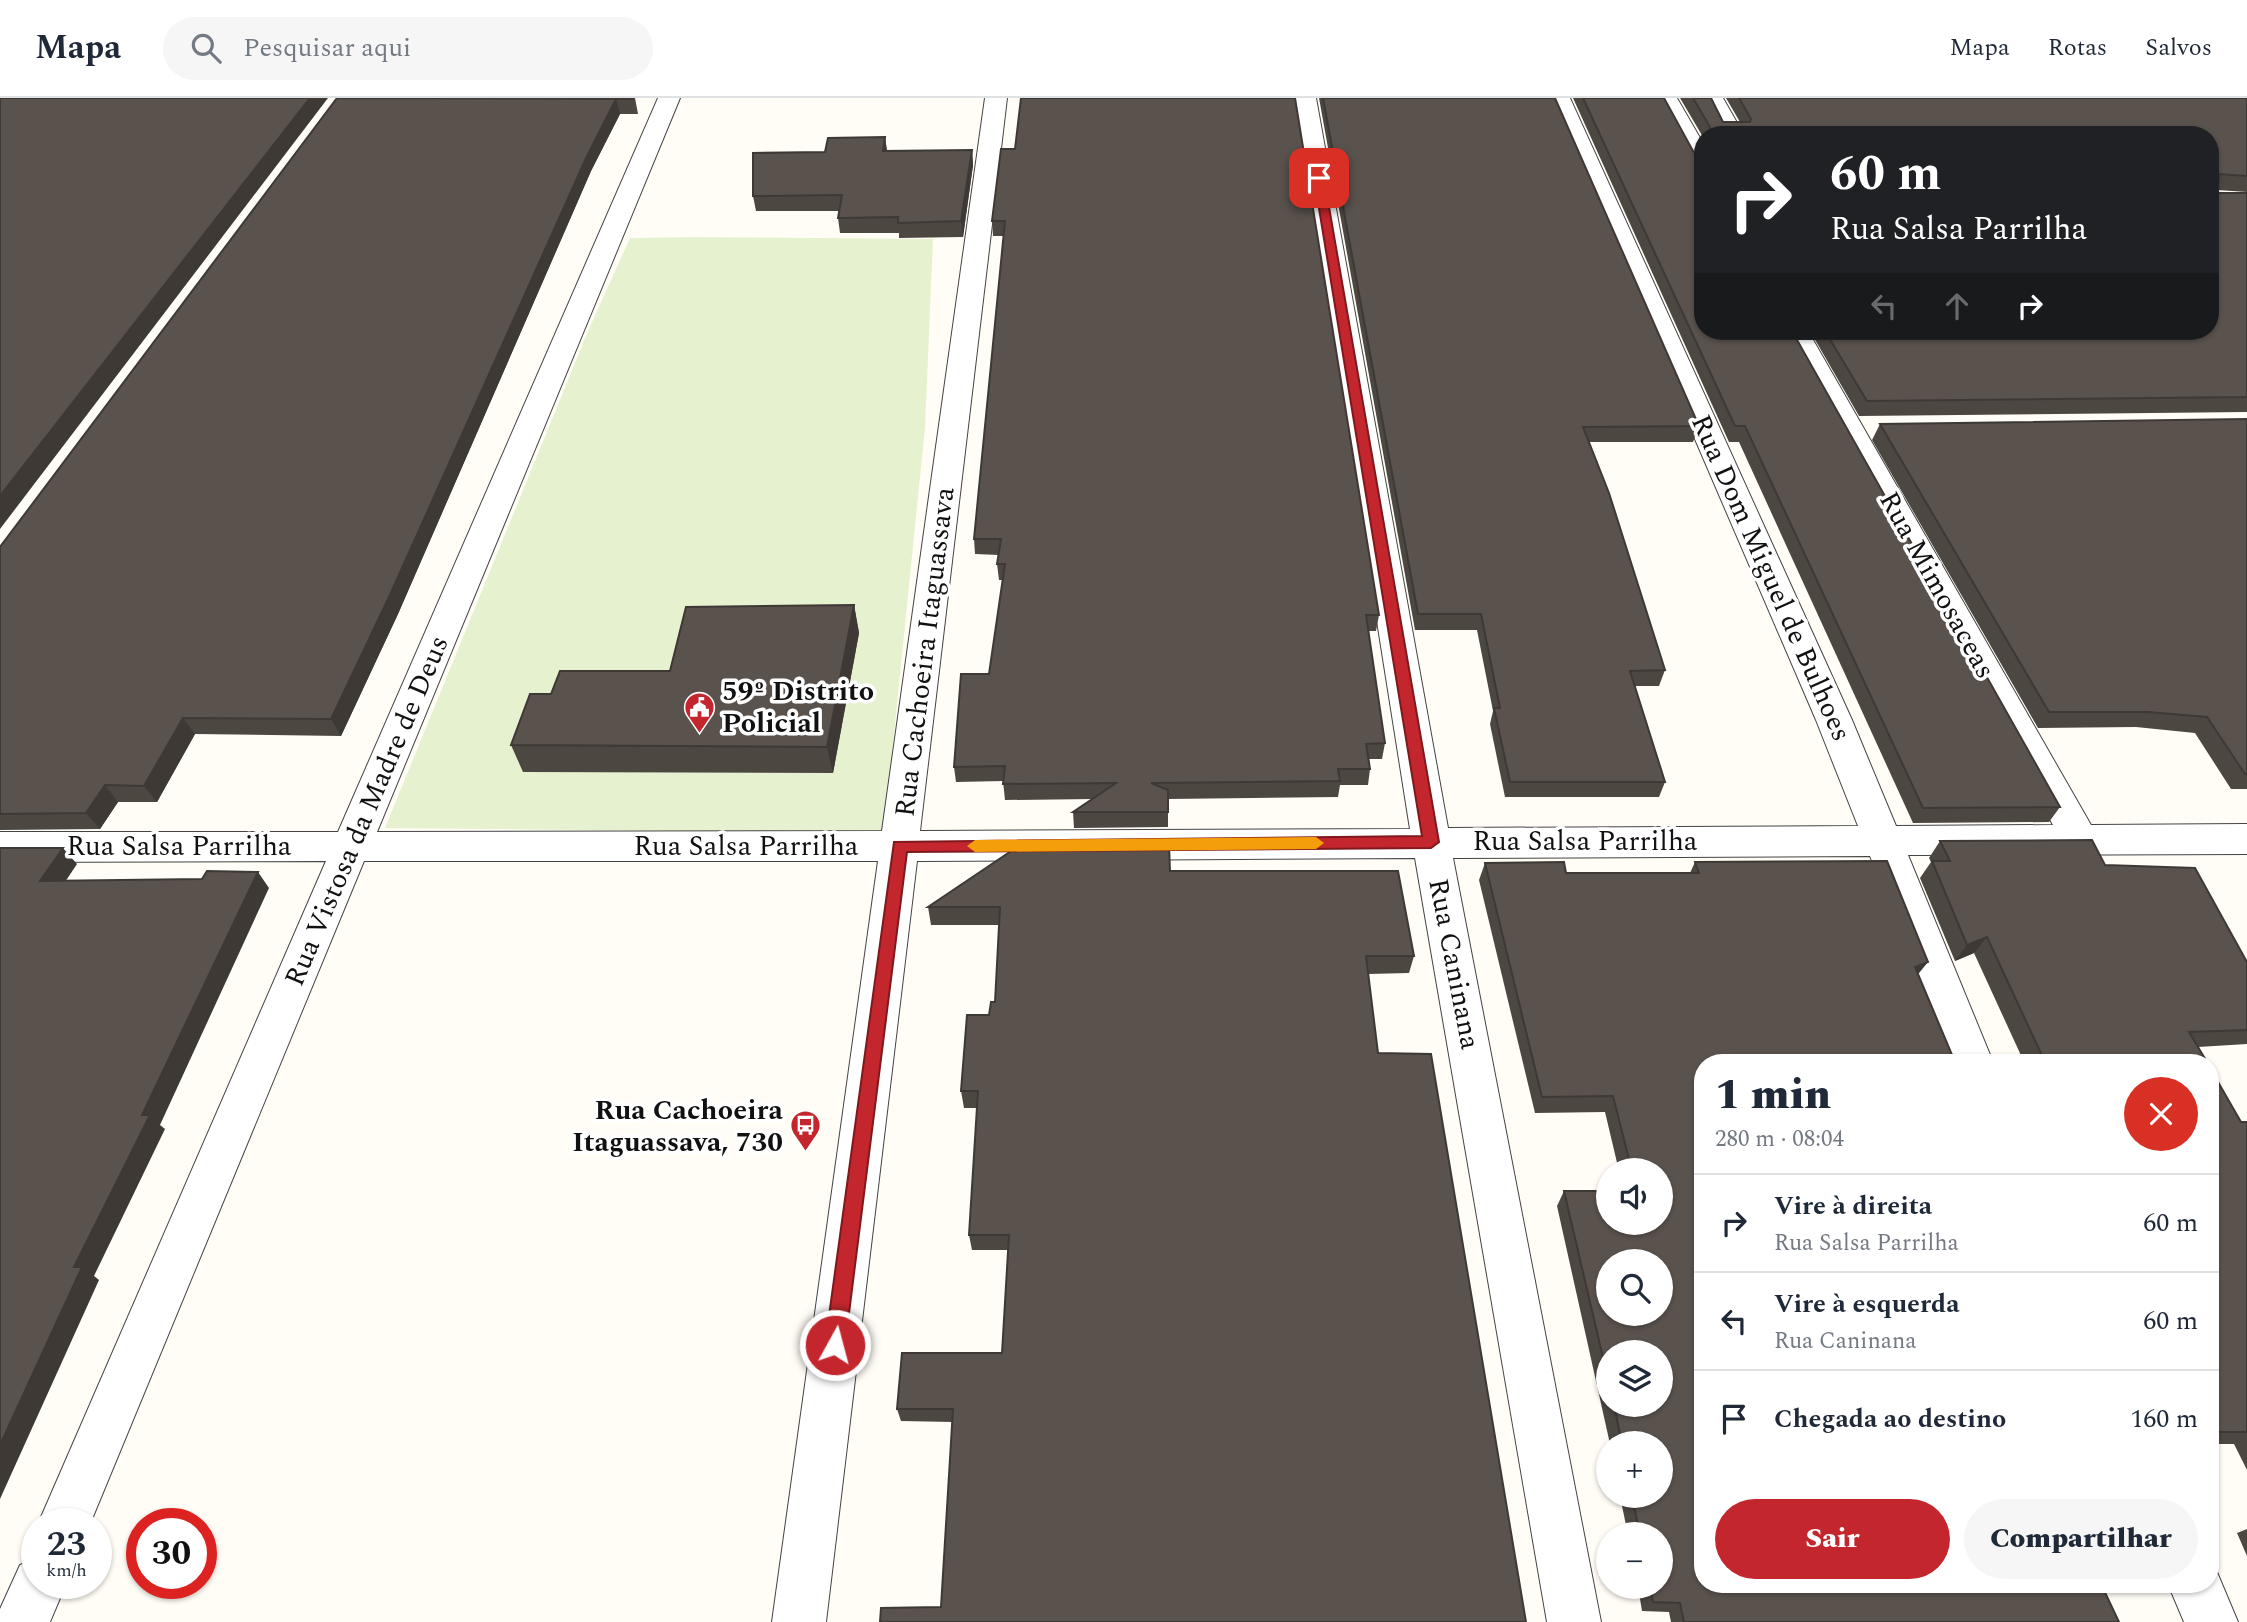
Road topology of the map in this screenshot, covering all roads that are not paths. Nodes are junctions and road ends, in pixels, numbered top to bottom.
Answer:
1 (669, 98) edge
2 (996, 98) edge
3 (1305, 98) edge
4 (1559, 98) edge
5 (1666, 98) edge
6 (1712, 98) edge
7 (1728, 126) edge
8 (1694, 148) edge
9 (1800, 340) edge
10 (2247, 839) edge
11 (2080, 840) junction
12 (1883, 841) junction
13 (1431, 842) junction
14 (353, 845) junction
15 (900, 846) junction
16 (0, 847) edge
17 (1969, 1054) edge
18 (71, 1508) edge
19 (2199, 1593) edge
20 (32, 1599) edge
21 (22, 1622) edge
22 (799, 1622) edge
23 (1574, 1622) edge
24 (2211, 1622) edge

1 - 14 street, Rua Vistosa da Madre de Deus
2 - 15 street, Rua Cachoeira Itaguassava
3 - 13 street, Rua Caninana
4 - 12 street, Rua Dom Miguel de Bulhoes
5 - 8 street
6 - 7 street
9 - 11 street, Rua Mimosaceas
10 - 11 street, Rua Salsa Parrilha
11 - 12 street, Rua Salsa Parrilha
12 - 13 street, Rua Salsa Parrilha
12 - 17 street, Rua Dom Miguel de Bulhoes
13 - 15 street, Rua Salsa Parrilha
13 - 23 street, Rua Caninana
14 - 15 street, Rua Salsa Parrilha
14 - 16 street, Rua Salsa Parrilha
14 - 18 street, Rua Vistosa da Madre de Deus
15 - 22 street, Rua Cachoeira Itaguassava
19 - 24 street
20 - 21 street

